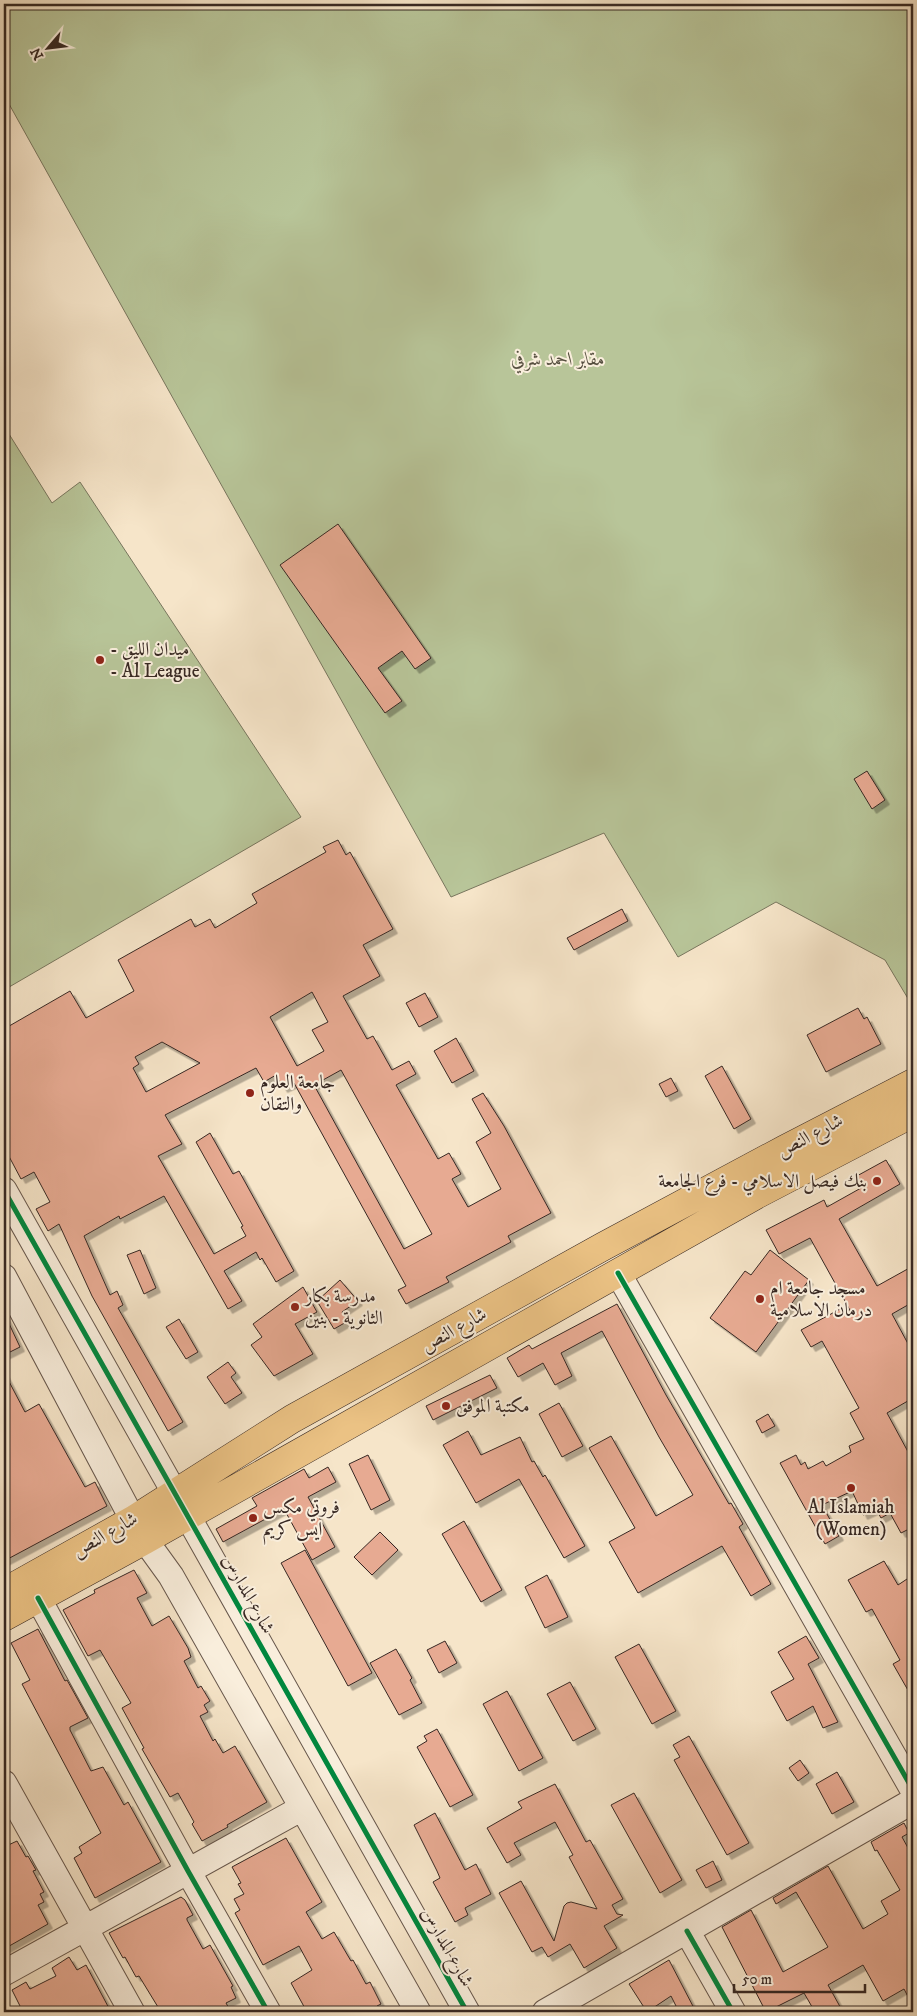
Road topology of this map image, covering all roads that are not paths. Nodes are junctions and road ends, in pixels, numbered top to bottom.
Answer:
1 (913, 1083) edge
2 (913, 1113) edge
3 (4, 1190) edge
4 (618, 1273) junction
5 (4, 1277) edge
6 (181, 1505) junction
7 (139, 1530) junction
8 (4, 1597) edge
9 (38, 1598) junction
10 (4, 1783) edge
11 (913, 1790) edge
12 (913, 1801) edge
13 (302, 1808) junction
14 (188, 1871) junction
15 (86, 1929) junction
16 (687, 1931) junction
17 (4, 1973) edge
18 (132, 2012) edge
19 (268, 2012) edge
20 (418, 2012) edge
21 (467, 2012) edge
22 (545, 2012) edge
23 (733, 2012) edge

1 - 6 main road, شارع النص
2 - 4 main road, شارع النص
3 - 6 street, شارع المدارس
4 - 6 main road, شارع النص
4 - 11 street
5 - 7 street
6 - 7 main road, شارع النص
6 - 21 street, شارع المدارس
7 - 8 main road, شارع النص
7 - 9 main road, شارع النص
7 - 13 street
8 - 9 main road, شارع النص
9 - 14 street
10 - 15 street
12 - 16 street
13 - 14 street
13 - 20 street
14 - 15 street
14 - 19 street
15 - 17 street
15 - 18 street
16 - 22 street
16 - 23 street

